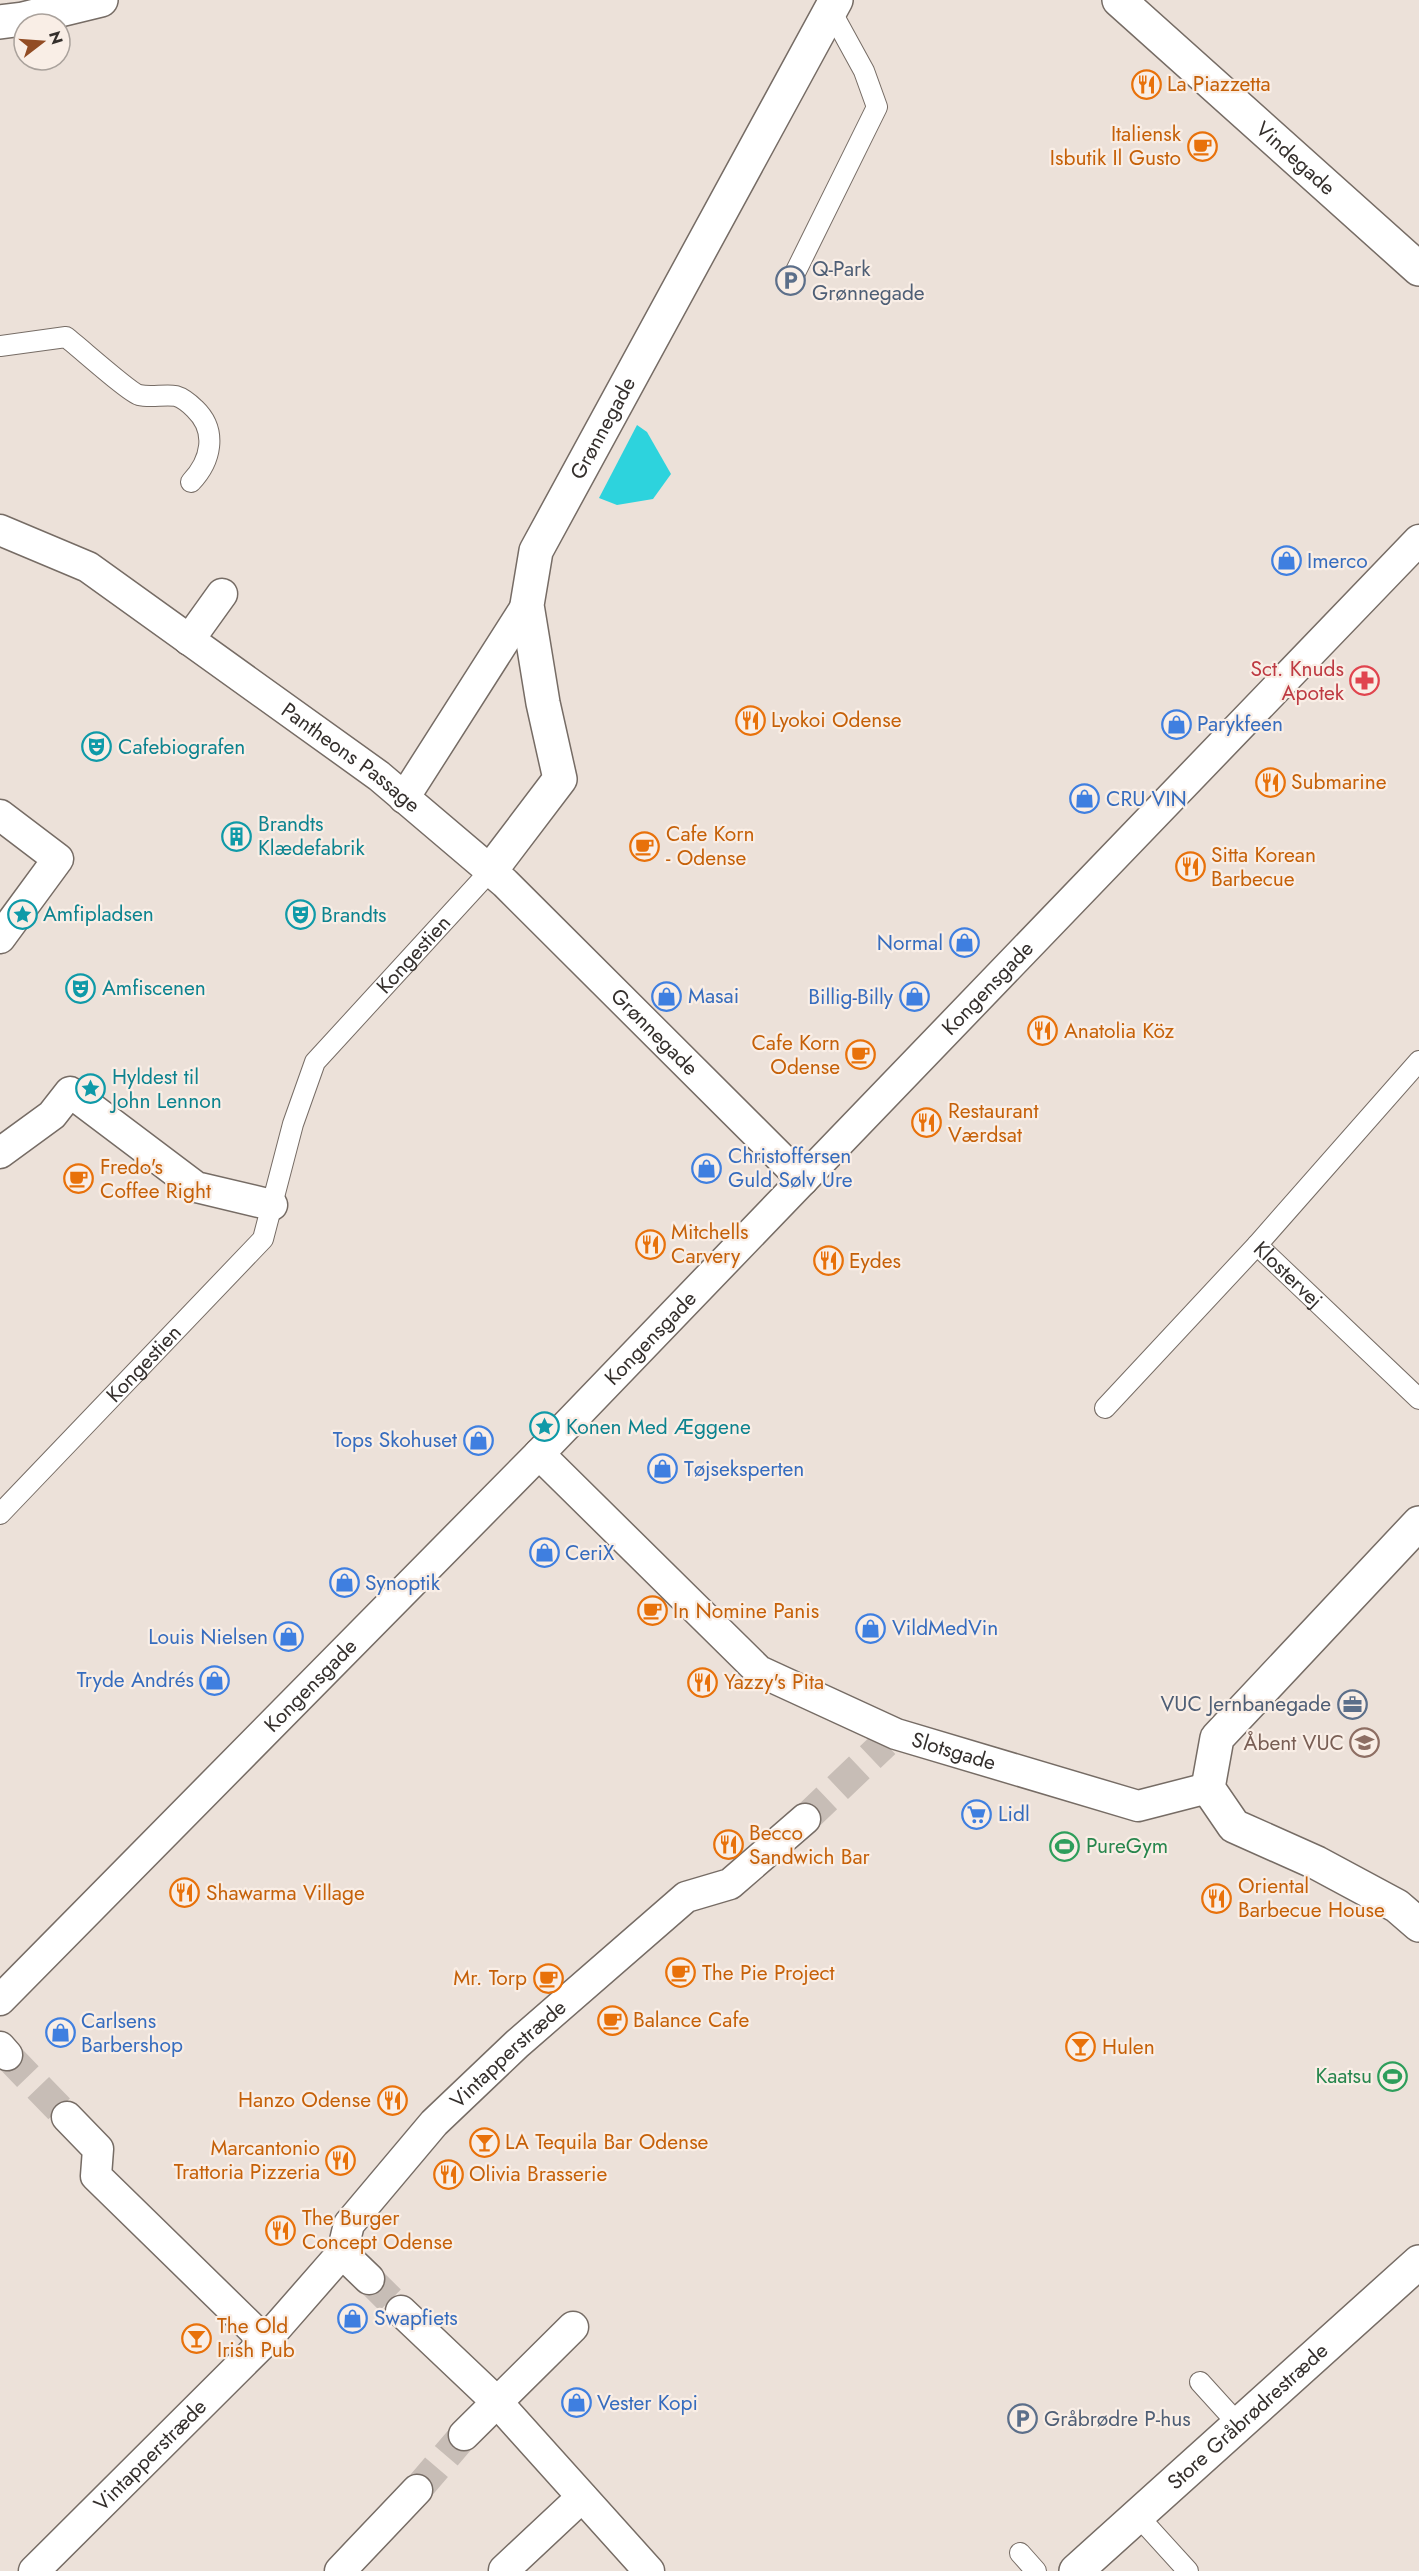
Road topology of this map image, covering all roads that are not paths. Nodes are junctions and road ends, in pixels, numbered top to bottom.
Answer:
1 (101, 0) edge
2 (1119, 0) edge
3 (833, 4) edge
4 (0, 22) edge
5 (1419, 269) edge
6 (791, 281) dead end
7 (0, 346) edge
8 (191, 482) dead end
9 (0, 530) edge
10 (1419, 540) edge
11 (222, 594) dead end
12 (527, 605) junction
13 (189, 640) junction
14 (404, 798) junction
15 (0, 815) edge
16 (498, 877) junction
17 (0, 938) edge
18 (1419, 1061) edge
19 (0, 1153) edge
20 (803, 1179) junction
21 (272, 1205) junction
22 (1257, 1245) junction
23 (1419, 1399) edge
24 (1105, 1408) dead end
25 (539, 1454) junction
26 (0, 1514) edge
27 (1419, 1524) edge
28 (1209, 1788) junction
29 (805, 1819) tunnel mouth
30 (1419, 1924) edge
31 (0, 2000) edge
32 (67, 2117) tunnel mouth
33 (342, 2253) junction
34 (1419, 2262) edge
35 (369, 2279) tunnel mouth
36 (401, 2311) tunnel mouth
37 (573, 2327) dead end
38 (265, 2341) junction
39 (1200, 2382) dead end
40 (497, 2402) junction
41 (1239, 2425) junction
42 (464, 2435) tunnel mouth
43 (417, 2490) tunnel mouth
44 (582, 2497) junction
45 (1138, 2516) junction
46 (1020, 2553) dead end
47 (504, 2570) edge
48 (34, 2571) edge
49 (340, 2571) edge
50 (649, 2571) edge
51 (1036, 2571) edge
52 (1076, 2571) edge
53 (1188, 2571) edge

1 - 4 street
2 - 5 street, Vindegade
3 - 6 lane
3 - 12 street, Grønnegade
7 - 8 lane
9 - 13 street, Pantheons Passage
10 - 20 street, Kongensgade
11 - 13 street
12 - 14 street
12 - 16 street, Grønnegade
13 - 14 street, Pantheons Passage
14 - 16 street, Pantheons Passage
15 - 17 street
16 - 20 street, Grønnegade
16 - 21 lane, Kongestien
18 - 22 lane, Klostervej
19 - 21 street
20 - 25 street, Kongensgade
21 - 26 lane, Kongestien
22 - 23 lane, Klostervej
22 - 24 lane
25 - 28 street, Slotsgade
25 - 31 street, Kongensgade
27 - 28 street
28 - 30 street
29 - 33 street, Vintapperstræde
32 - 38 street
33 - 35 street
33 - 38 street, Vintapperstræde
34 - 41 street, Store Gråbrødrestræde
36 - 40 street
37 - 40 street
38 - 48 street, Vintapperstræde
39 - 41 lane
40 - 42 street
40 - 44 street
41 - 45 street, Store Gråbrødrestræde
43 - 49 street
44 - 47 street
44 - 50 street
45 - 52 street, Store Gråbrødrestræde
45 - 53 lane
46 - 51 lane

